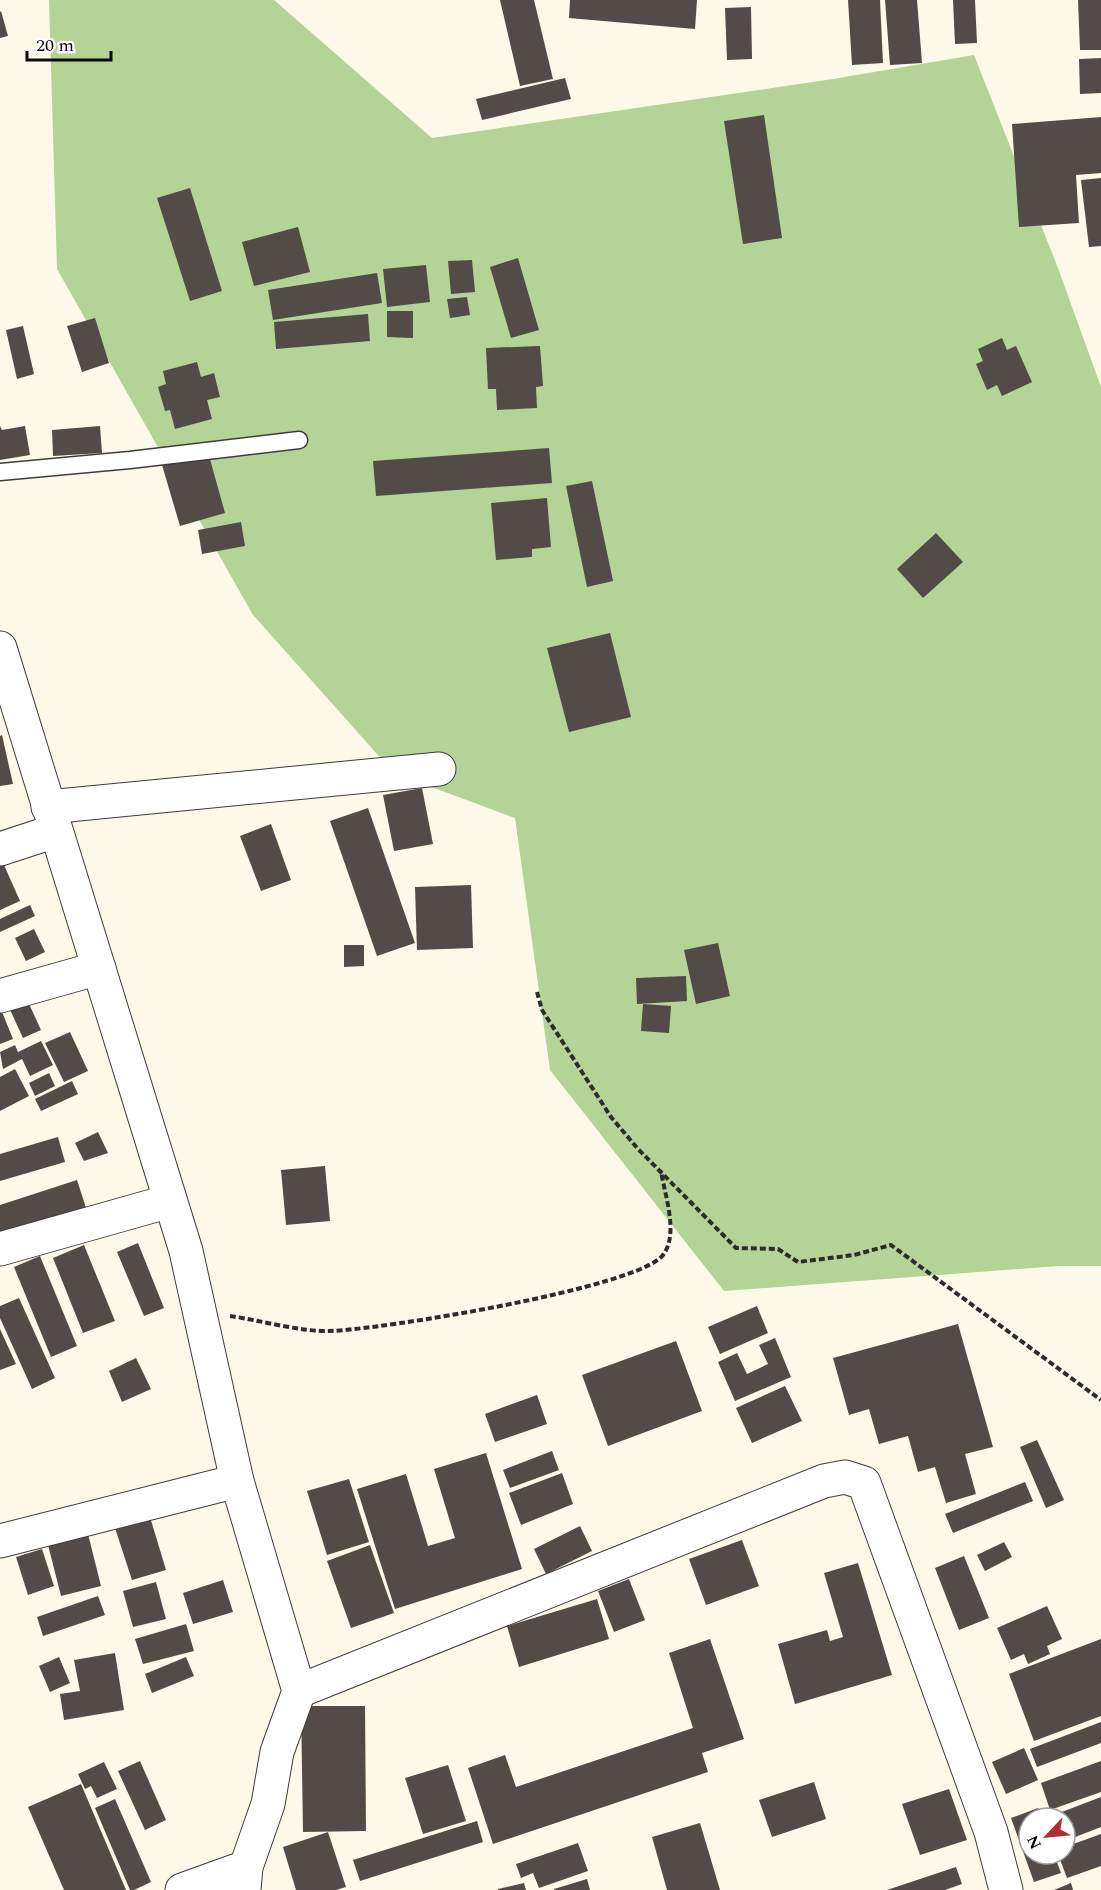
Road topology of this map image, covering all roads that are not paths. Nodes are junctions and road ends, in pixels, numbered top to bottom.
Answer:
1 (299, 440) dead end
2 (0, 472) edge
3 (0, 648) edge
4 (10, 721) edge
5 (439, 769) dead end
6 (52, 819) junction
7 (0, 849) edge
8 (99, 968) junction
9 (0, 996) edge
10 (170, 1201) junction
11 (0, 1249) edge
12 (237, 1481) junction
13 (0, 1541) edge
14 (299, 1691) junction
15 (245, 1878) edge
16 (182, 1890) edge
17 (1006, 1890) edge

1 - 2 lane
3 - 4 street
4 - 6 street
5 - 6 street
6 - 7 street
6 - 8 street
8 - 9 street
8 - 10 street
10 - 11 street
10 - 12 street
12 - 13 street
12 - 14 street
14 - 15 street
14 - 17 street
15 - 16 street

